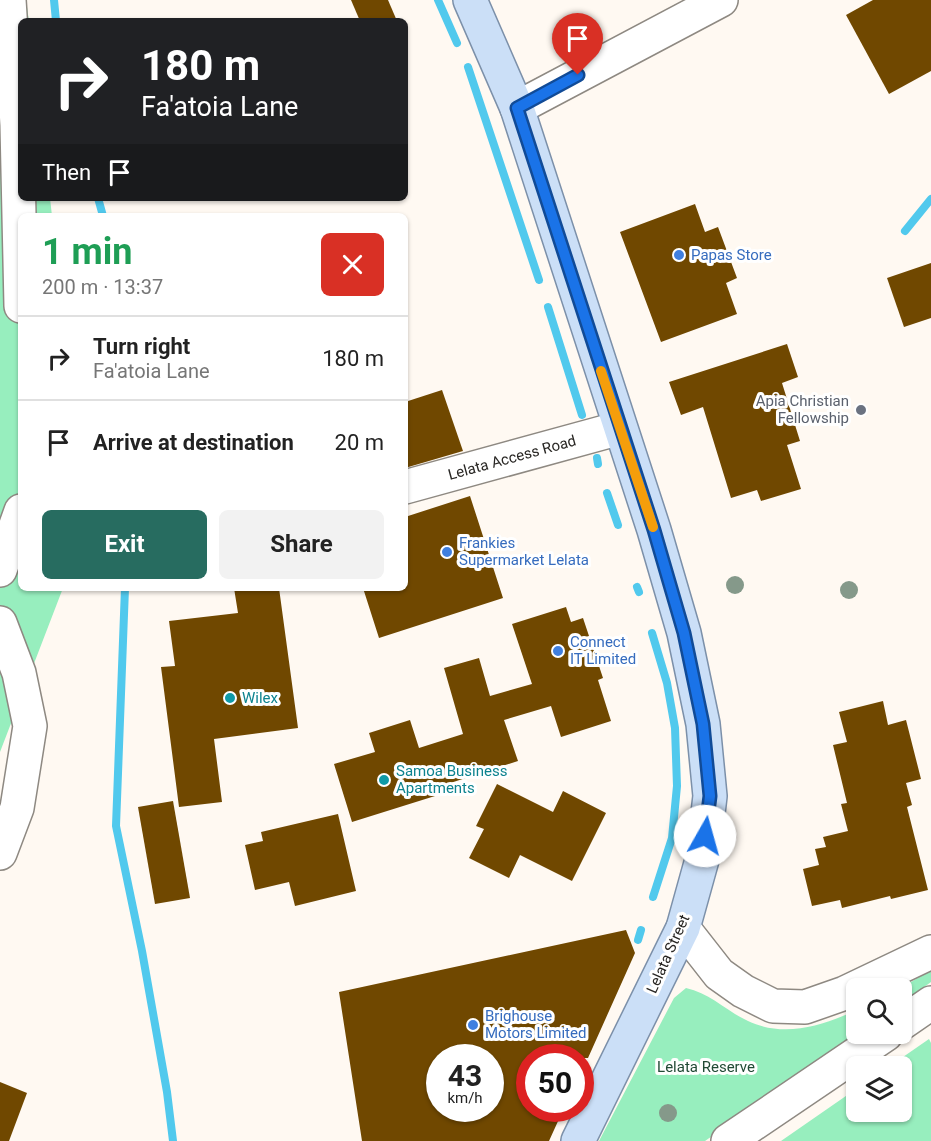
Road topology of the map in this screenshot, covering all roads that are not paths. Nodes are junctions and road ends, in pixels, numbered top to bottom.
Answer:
1 (9, 0) edge
2 (470, 0) edge
3 (721, 0) edge
4 (517, 108) junction
5 (18, 170) edge
6 (620, 429) junction
7 (408, 486) edge
8 (18, 519) edge
9 (18, 562) edge
10 (0, 570) edge
11 (0, 576) edge
12 (0, 622) edge
13 (0, 853) edge
14 (682, 928) junction
15 (931, 952) edge
16 (931, 1003) edge
17 (912, 1016) edge
18 (871, 1044) edge
19 (578, 1141) edge
20 (728, 1141) edge

1 - 5 street
2 - 4 main road, Lelata Street
3 - 4 street
4 - 6 main road, Lelata Street
6 - 7 street, Lelata Access Road
6 - 14 main road, Lelata Street
8 - 10 street
9 - 11 street
12 - 13 street
14 - 15 street
14 - 19 main road, Lelata Street
16 - 17 street
18 - 20 street

